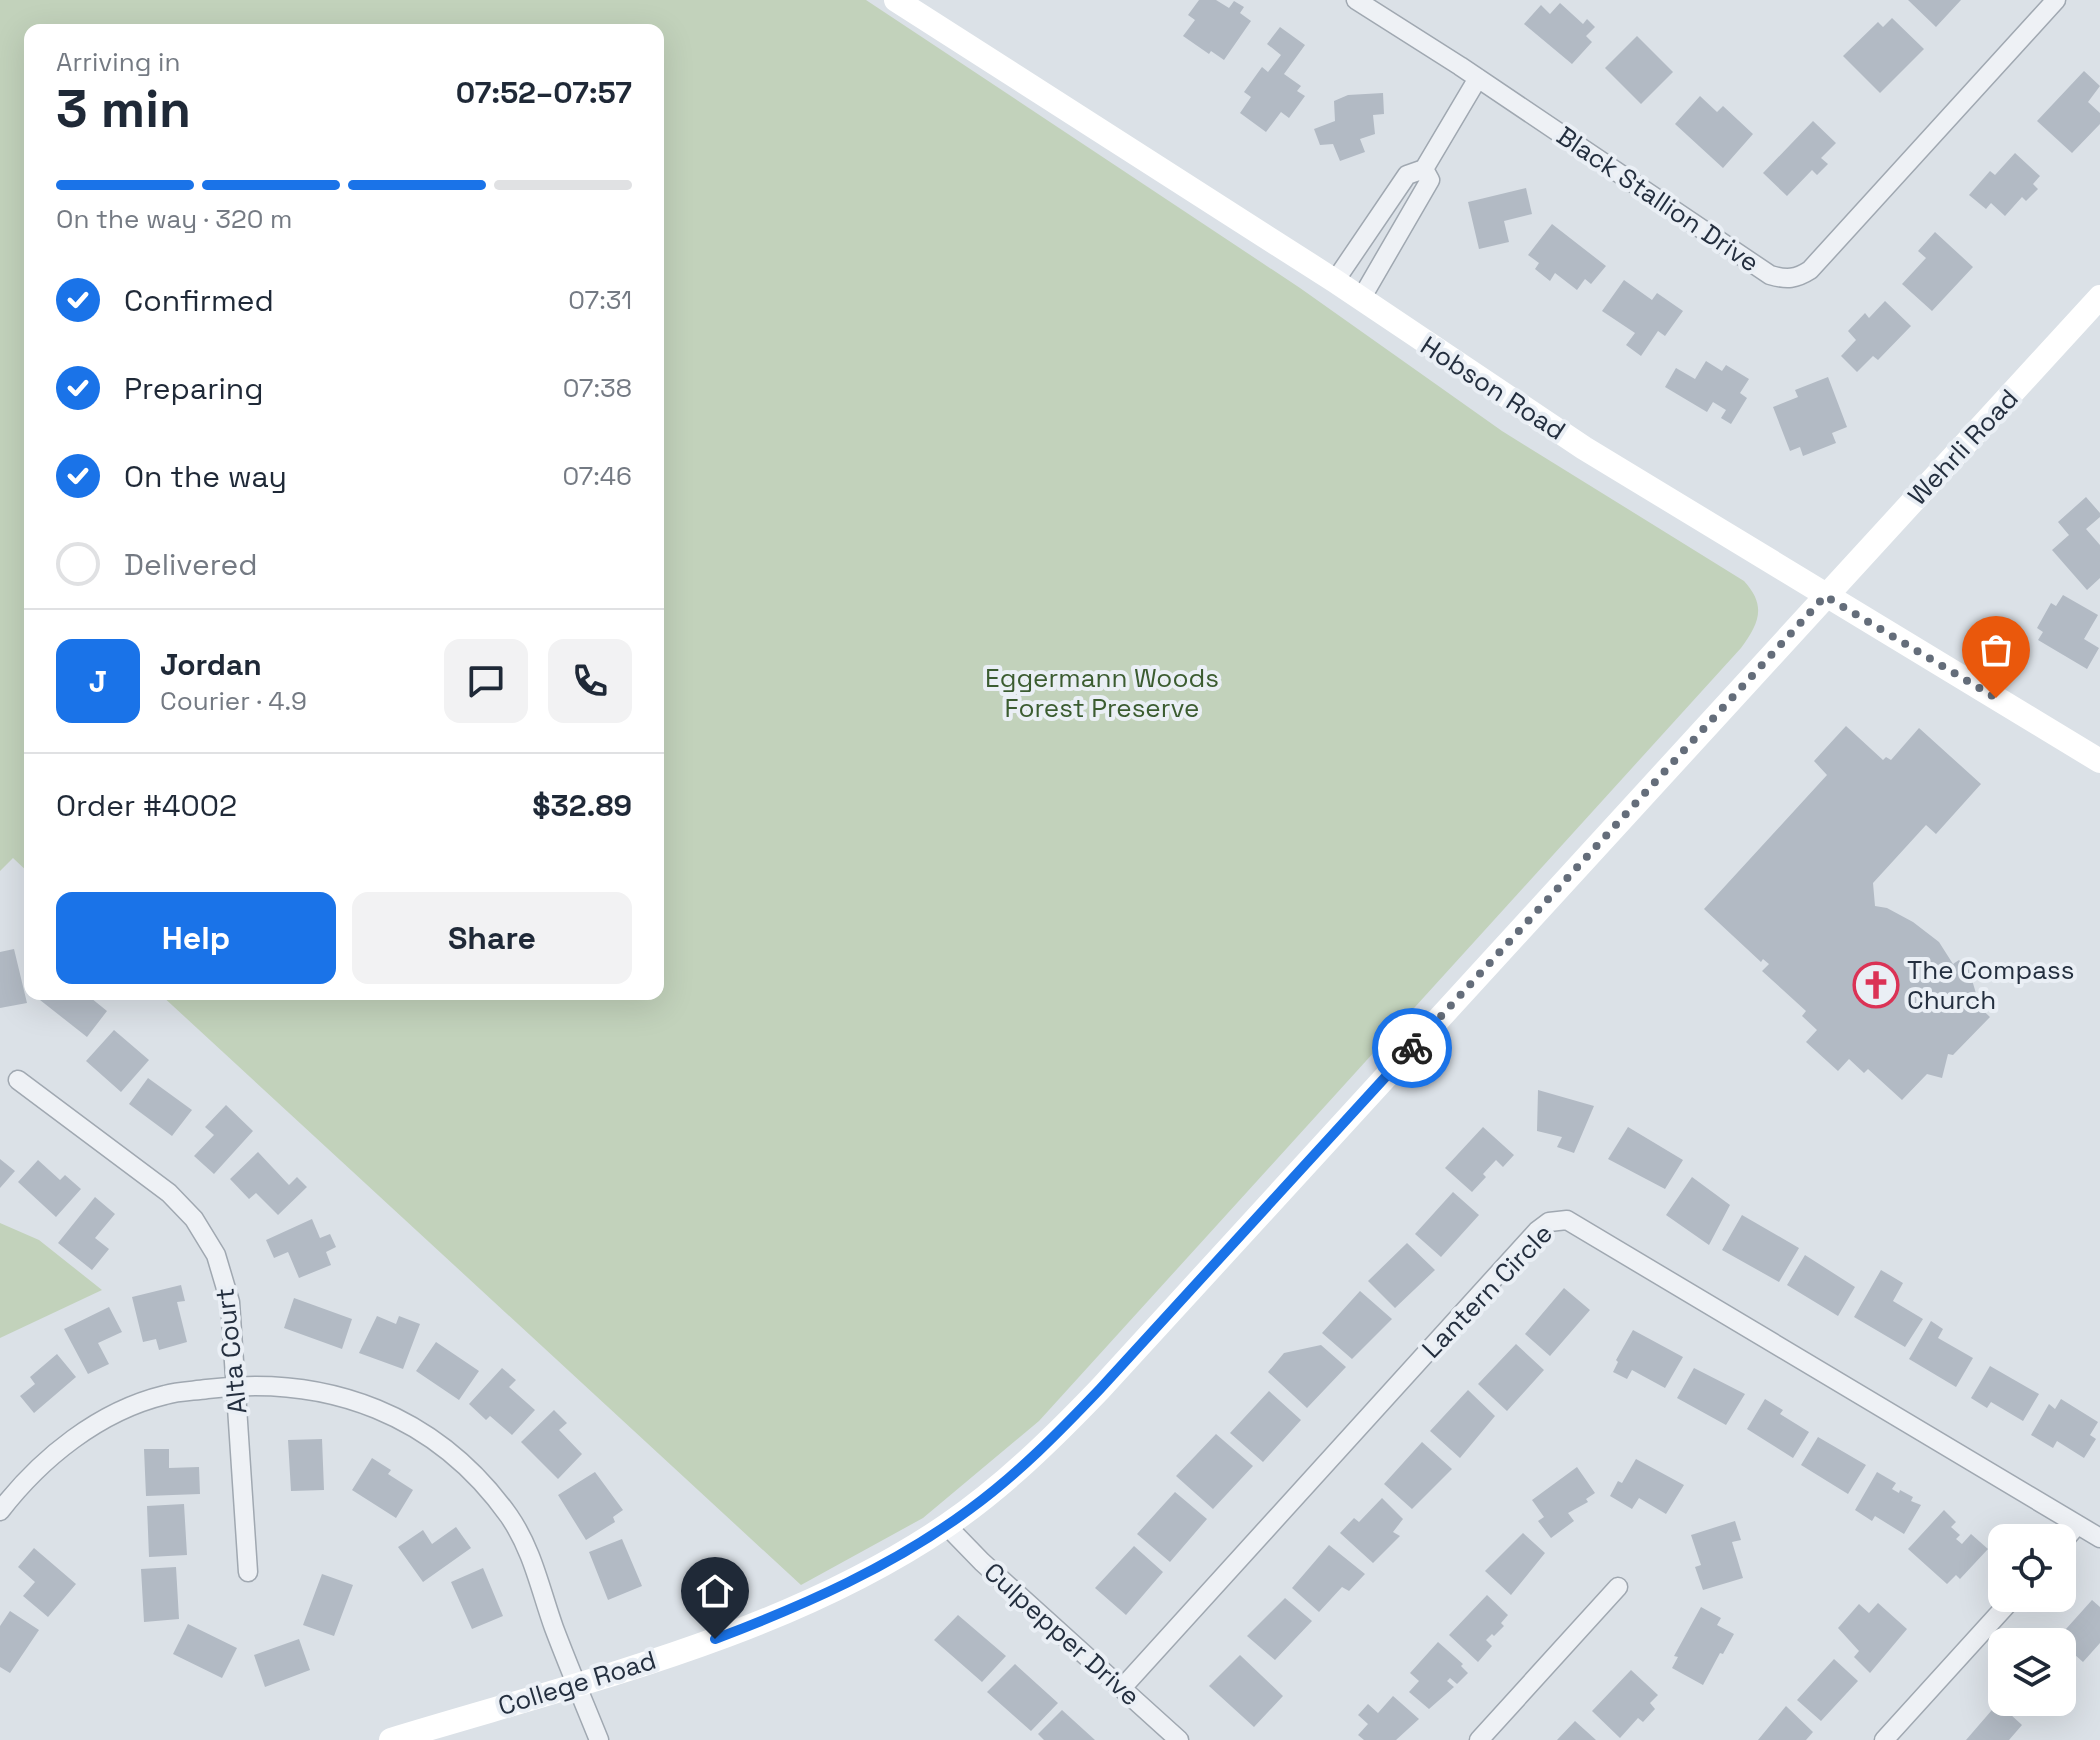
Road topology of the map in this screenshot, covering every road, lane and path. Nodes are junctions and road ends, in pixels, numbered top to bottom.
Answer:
1 (896, 0) edge
2 (2056, 0) edge
3 (1364, 2) edge
4 (1478, 78) junction
5 (1424, 169) junction
6 (1335, 281) junction
7 (2100, 297) edge
8 (1361, 299) junction
9 (1825, 596) junction
10 (2100, 761) edge
11 (18, 1080) dead end
12 (237, 1385) junction
13 (0, 1511) edge
14 (2077, 1525) joint
15 (947, 1526) junction
16 (2100, 1538) edge
17 (248, 1572) dead end
18 (1618, 1587) dead end
19 (2000, 1612) edge
20 (577, 1685) junction
21 (1122, 1688) junction
22 (391, 1740) edge
23 (599, 1740) edge
24 (1179, 1740) edge
25 (1479, 1740) edge
26 (1884, 1740) edge

1 - 6 main road, Hobson Road
2 - 4 street, Black Stallion Drive
3 - 4 street, Black Stallion Drive
4 - 5 street
5 - 6 street
5 - 8 street
6 - 8 main road, Hobson Road
7 - 9 main road, Wehrli Road
8 - 9 main road, Hobson Road
9 - 10 main road, Hobson Road
9 - 15 main road, College Road
11 - 12 street, Alta Court
12 - 13 street
12 - 17 street, Alta Court
12 - 20 street
14 - 16 street, Lantern Circle
14 - 21 street, Lantern Circle
15 - 20 main road, College Road
15 - 21 street, Culpepper Drive
18 - 25 street
19 - 26 street
20 - 22 main road, College Road
20 - 23 street
21 - 24 street, Culpepper Drive

